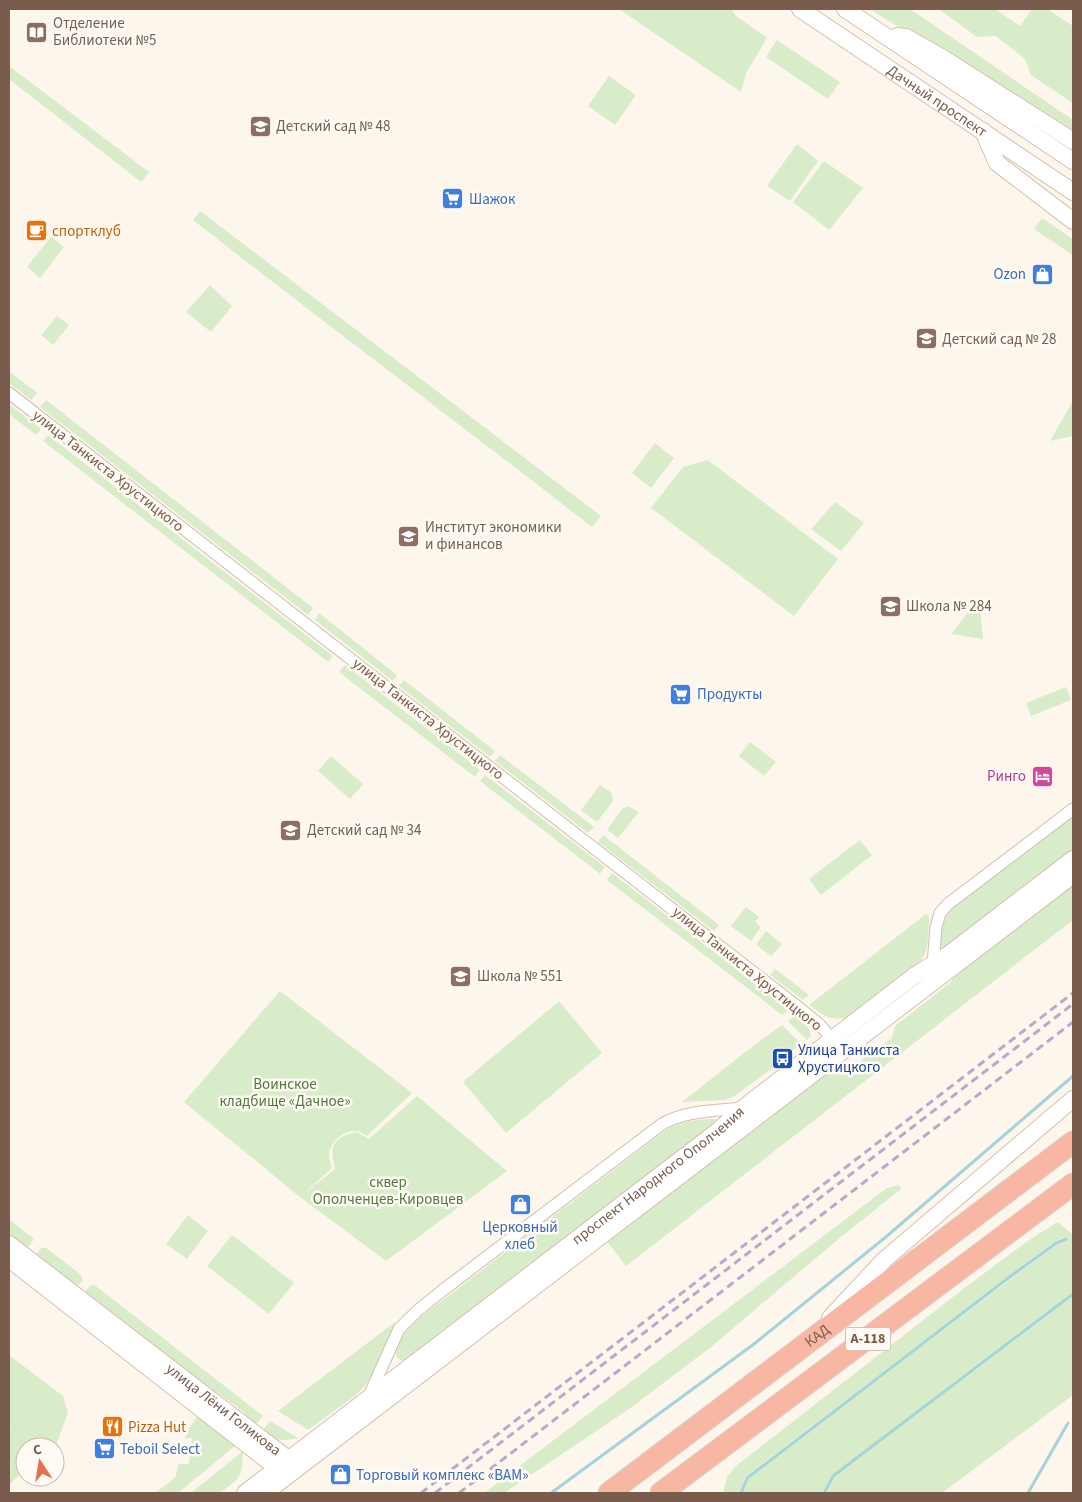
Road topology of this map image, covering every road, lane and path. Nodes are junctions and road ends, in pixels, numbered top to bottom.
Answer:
1 (800, 9) edge
2 (845, 9) edge
3 (885, 36) junction
4 (983, 131) junction
5 (1073, 142) edge
6 (1073, 161) edge
7 (1073, 192) edge
8 (1073, 221) edge
9 (9, 394) edge
10 (1073, 809) edge
11 (1073, 860) edge
12 (1073, 875) edge
13 (933, 964) junction
14 (837, 1045) junction
15 (1073, 1099) edge
16 (743, 1108) junction
17 (1073, 1142) edge
18 (1073, 1184) edge
19 (9, 1244) edge
20 (9, 1259) edge
21 (802, 1347) junction
22 (367, 1399) junction
23 (286, 1467) junction
24 (245, 1493) edge
25 (265, 1493) edge
26 (609, 1493) edge
27 (661, 1493) edge

1 - 4 main road, Дачный проспект
2 - 3 main road, Дачный проспект
3 - 5 main road
3 - 6 main road, Дачный проспект
4 - 7 main road, Дачный проспект
4 - 8 main road
9 - 14 street, улица Танкиста Хрустицкого
10 - 13 street
11 - 13 main road, проспект Народного Ополчения
12 - 14 main road, проспект Народного Ополчения
13 - 14 main road, проспект Народного Ополчения
14 - 16 main road, проспект Народного Ополчения
14 - 23 main road, проспект Народного Ополчения
15 - 21 main road
16 - 22 main road, проспект Народного Ополчения
16 - 22 street
17 - 21 highway, КАД / А-118
18 - 27 highway, А-118
19 - 23 main road, улица Лёни Голикова
20 - 23 main road, улица Лёни Голикова
21 - 26 highway, КАД / А-118
22 - 23 main road, проспект Народного Ополчения
23 - 24 main road, проспект Народного Ополчения
23 - 25 main road, проспект Народного Ополчения

